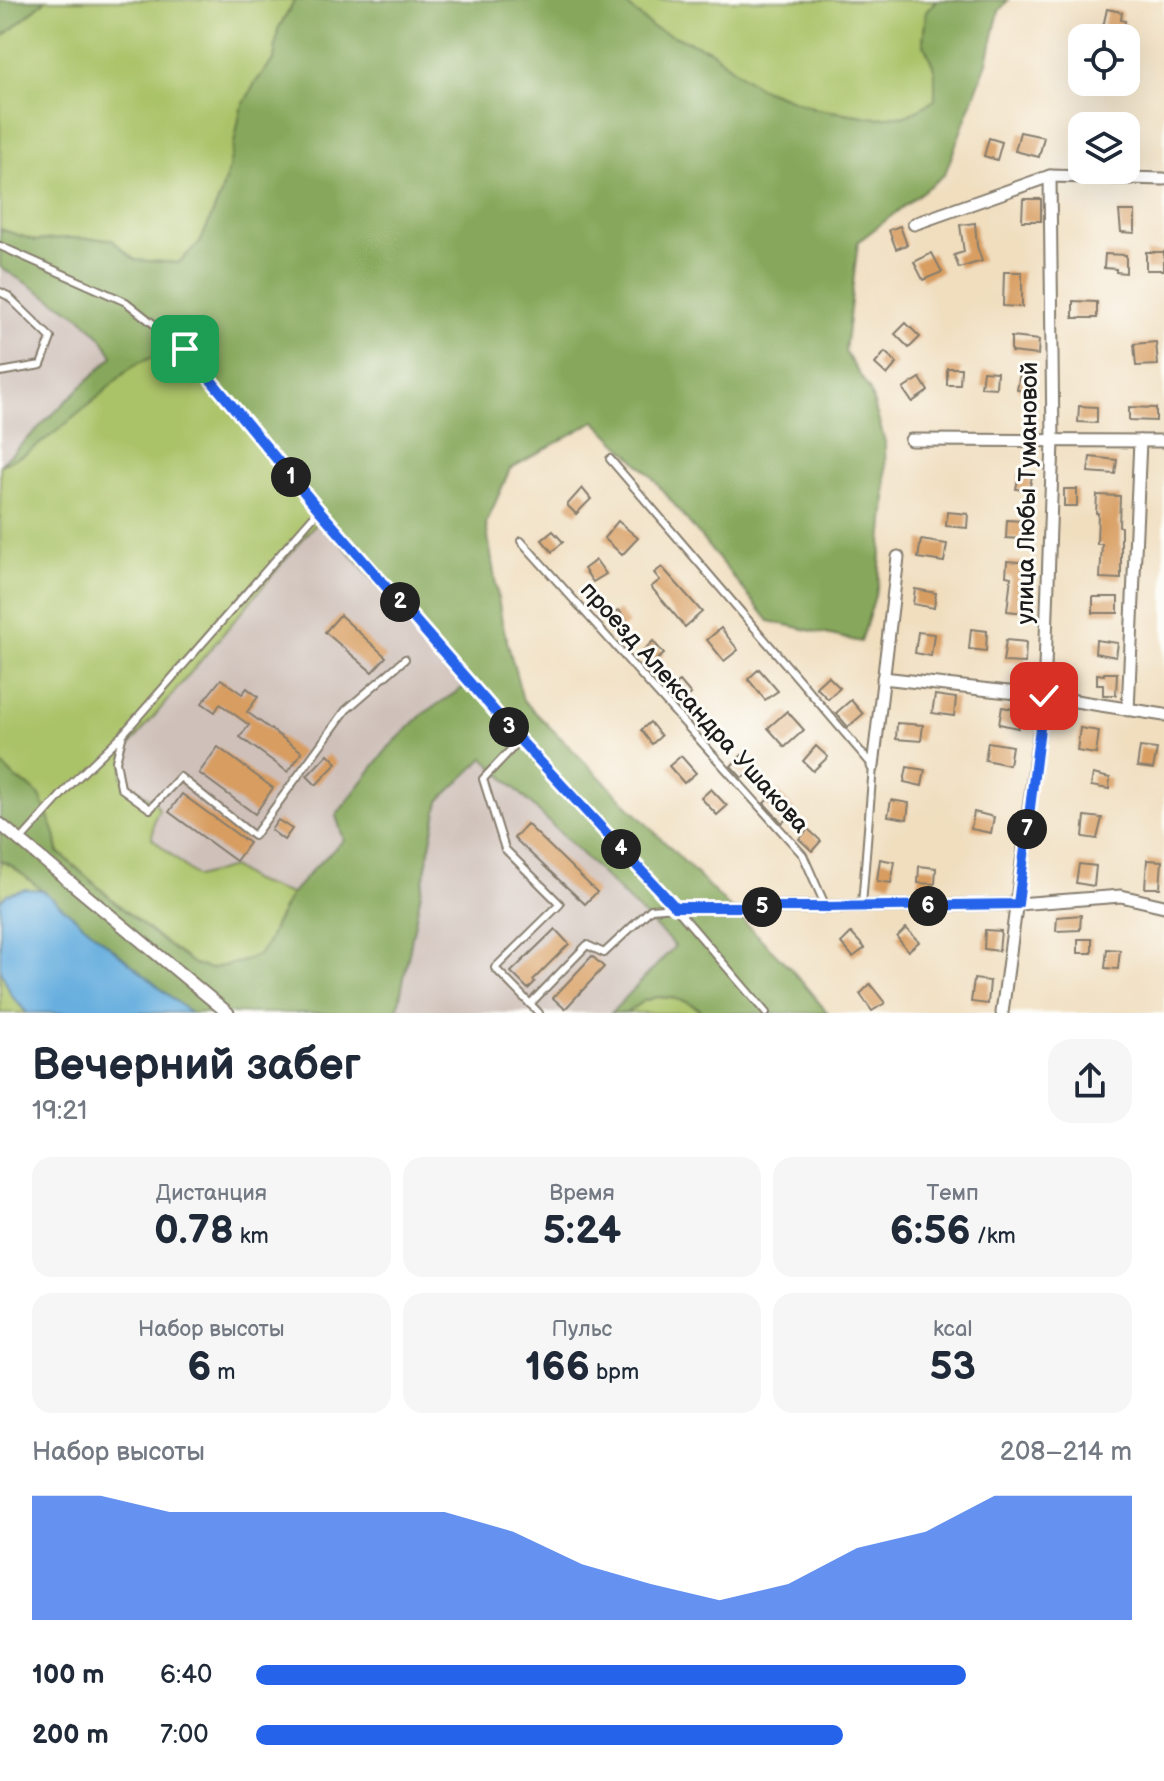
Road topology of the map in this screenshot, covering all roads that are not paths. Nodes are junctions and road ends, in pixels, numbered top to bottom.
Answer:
1 (1050, 176) junction
2 (1164, 179) edge
3 (914, 224) dead end
4 (0, 246) edge
5 (0, 292) edge
6 (0, 372) edge
7 (911, 440) dead end
8 (1053, 441) junction
9 (1140, 441) junction
10 (1164, 441) edge
11 (610, 459) dead end
12 (319, 510) junction
13 (521, 541) dead end
14 (898, 557) dead end
15 (405, 659) dead end
16 (883, 678) junction
17 (1044, 696) junction
18 (1128, 710) junction
19 (1164, 715) edge
20 (123, 734) junction
21 (520, 740) junction
22 (873, 766) junction
23 (0, 824) edge
24 (20, 841) junction
25 (1018, 904) junction
26 (1164, 906) edge
27 (675, 907) junction
28 (826, 907) junction
29 (861, 907) junction
30 (530, 1004) junction
31 (228, 1013) edge
32 (539, 1013) edge
33 (766, 1013) edge
34 (1002, 1013) edge

1 - 2 street
1 - 3 street
1 - 8 street, улица Любы Тумановой
4 - 12 lane
5 - 6 lane
7 - 8 street
8 - 9 street
8 - 17 street, улица Любы Тумановой
9 - 10 street
9 - 18 street
11 - 22 lane
12 - 20 lane
12 - 21 lane
13 - 28 lane, проезд Александра Ушакова
14 - 16 street
15 - 20 lane
16 - 17 street
16 - 22 street
17 - 18 street
17 - 25 street, улица Любы Тумановой
18 - 19 street
20 - 24 lane
21 - 27 lane
21 - 30 lane
22 - 29 lane
23 - 24 street
24 - 31 street
25 - 26 street
25 - 29 street
25 - 34 street, улица Любы Тумановой
27 - 28 street
27 - 30 lane
27 - 33 lane
28 - 29 street
30 - 32 lane

